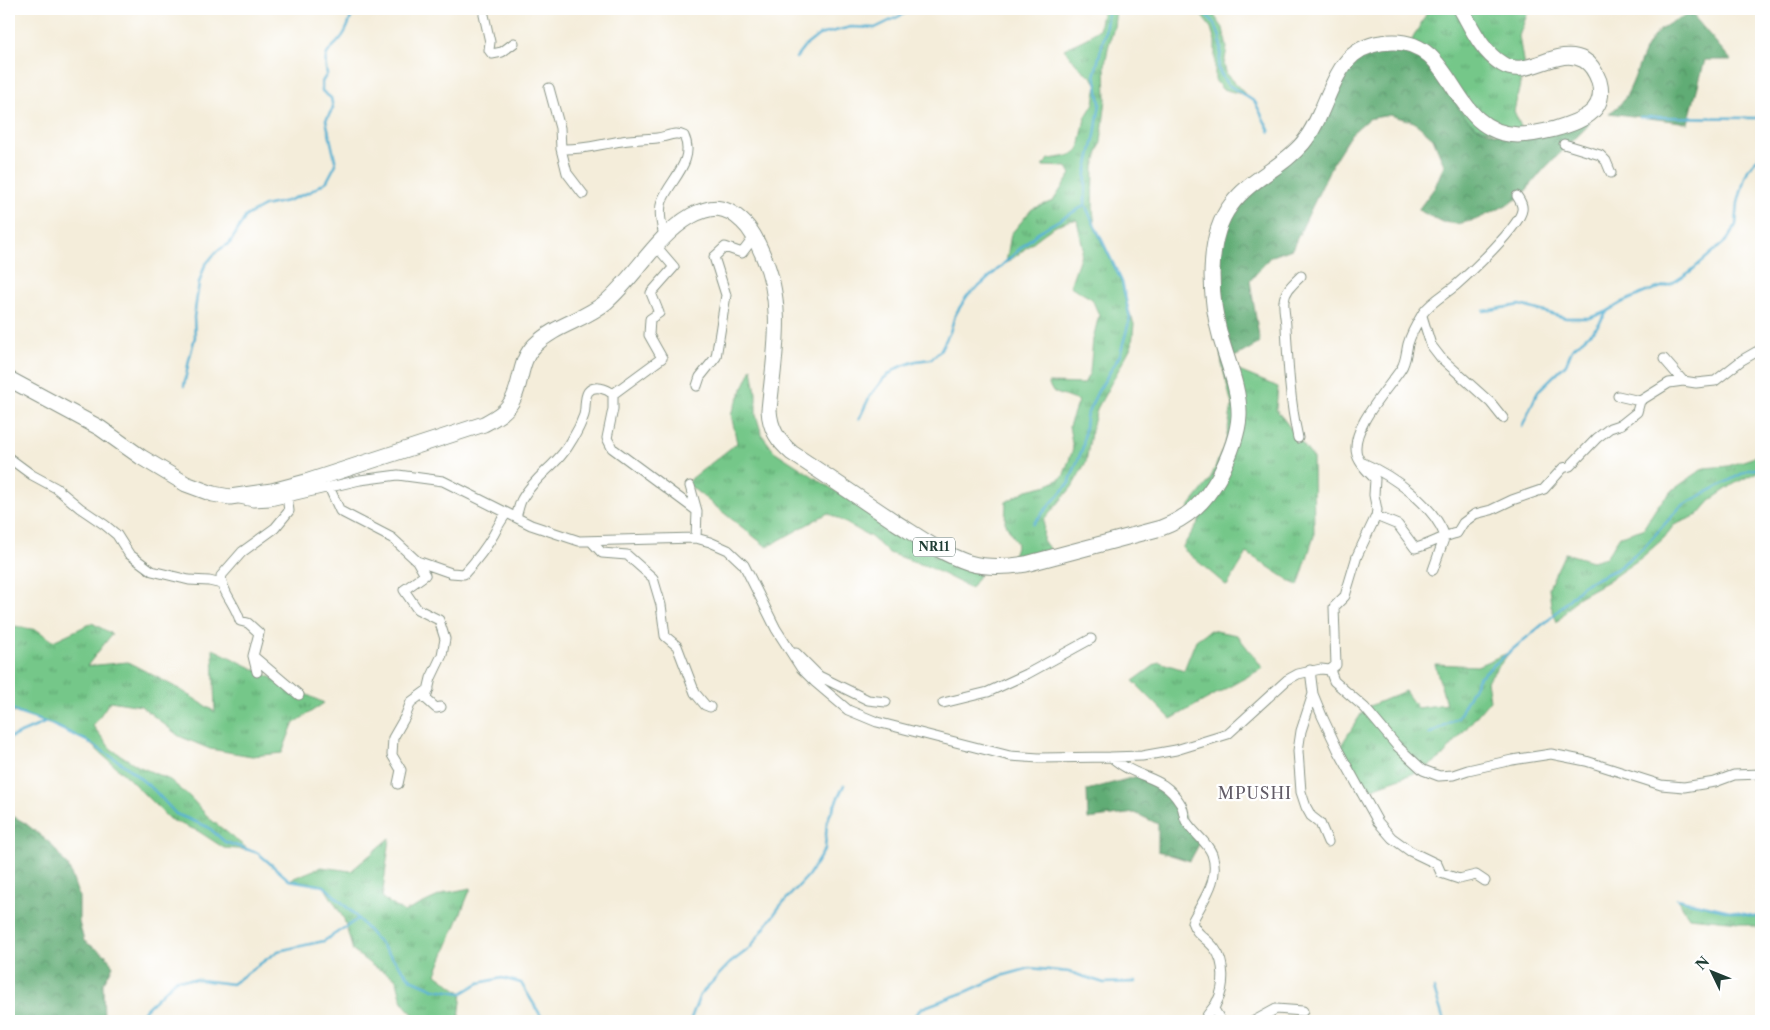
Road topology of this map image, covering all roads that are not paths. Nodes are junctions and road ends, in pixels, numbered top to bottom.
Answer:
1 (1461, 9) edge
2 (484, 14) dead end
3 (514, 43) dead end
4 (549, 88) dead end
5 (1564, 144) dead end
6 (561, 149) junction
7 (1610, 174) dead end
8 (583, 194) dead end
9 (1518, 196) dead end
10 (754, 236) junction
11 (660, 242) junction
12 (1301, 276) dead end
13 (1422, 316) junction
14 (1761, 352) edge
15 (1664, 359) dead end
16 (9, 378) edge
17 (1683, 380) junction
18 (697, 386) dead end
19 (613, 394) junction
20 (1618, 396) dead end
21 (1640, 401) junction
22 (1503, 418) dead end
23 (1298, 438) dead end
24 (9, 458) edge
25 (1360, 461) junction
26 (690, 486) dead end
27 (329, 487) junction
28 (288, 496) junction
29 (230, 497) junction
30 (697, 511) junction
31 (511, 515) junction
32 (1376, 516) junction
33 (1445, 536) junction
34 (696, 538) junction
35 (591, 541) junction
36 (417, 561) junction
37 (1433, 570) dead end
38 (222, 584) junction
39 (1091, 639) dead end
40 (788, 646) junction
41 (253, 656) junction
42 (1310, 670) junction
43 (1330, 670) junction
44 (257, 672) dead end
45 (428, 689) junction
46 (1313, 694) junction
47 (299, 695) dead end
48 (886, 702) dead end
49 (943, 703) dead end
50 (710, 707) dead end
51 (441, 708) dead end
52 (1111, 757) junction
53 (1761, 774) edge
54 (398, 784) dead end
55 (1328, 842) dead end
56 (1485, 881) dead end
57 (1217, 1001) junction
58 (1303, 1011) dead end
59 (1204, 1021) edge
60 (1221, 1021) edge
61 (1254, 1021) edge

1 - 10 highway, NR11
2 - 3 street
4 - 6 street
5 - 7 street
6 - 8 street
6 - 11 street
9 - 13 street
10 - 11 highway, NR11
10 - 18 street
11 - 19 street
11 - 29 highway, NR11
12 - 23 street
13 - 22 street
13 - 25 street
14 - 17 street
15 - 17 street
16 - 29 highway, NR11
17 - 21 street
19 - 30 street
19 - 31 street
20 - 21 street
21 - 33 street
24 - 38 street
25 - 32 street
25 - 33 street
26 - 30 street
27 - 28 street
27 - 31 street
27 - 36 street
28 - 29 street
28 - 38 street
30 - 34 street
31 - 35 street
31 - 36 street
32 - 33 street
32 - 43 street
33 - 37 street
34 - 35 street
34 - 40 street
35 - 50 street
36 - 45 street
38 - 41 street
39 - 49 street
40 - 48 street
40 - 52 street
41 - 44 street
41 - 47 street
42 - 43 street
42 - 46 street
42 - 52 street
43 - 53 street
45 - 51 street
45 - 54 street
46 - 55 street
46 - 56 street
52 - 57 street
57 - 59 street
57 - 60 street
58 - 61 street

